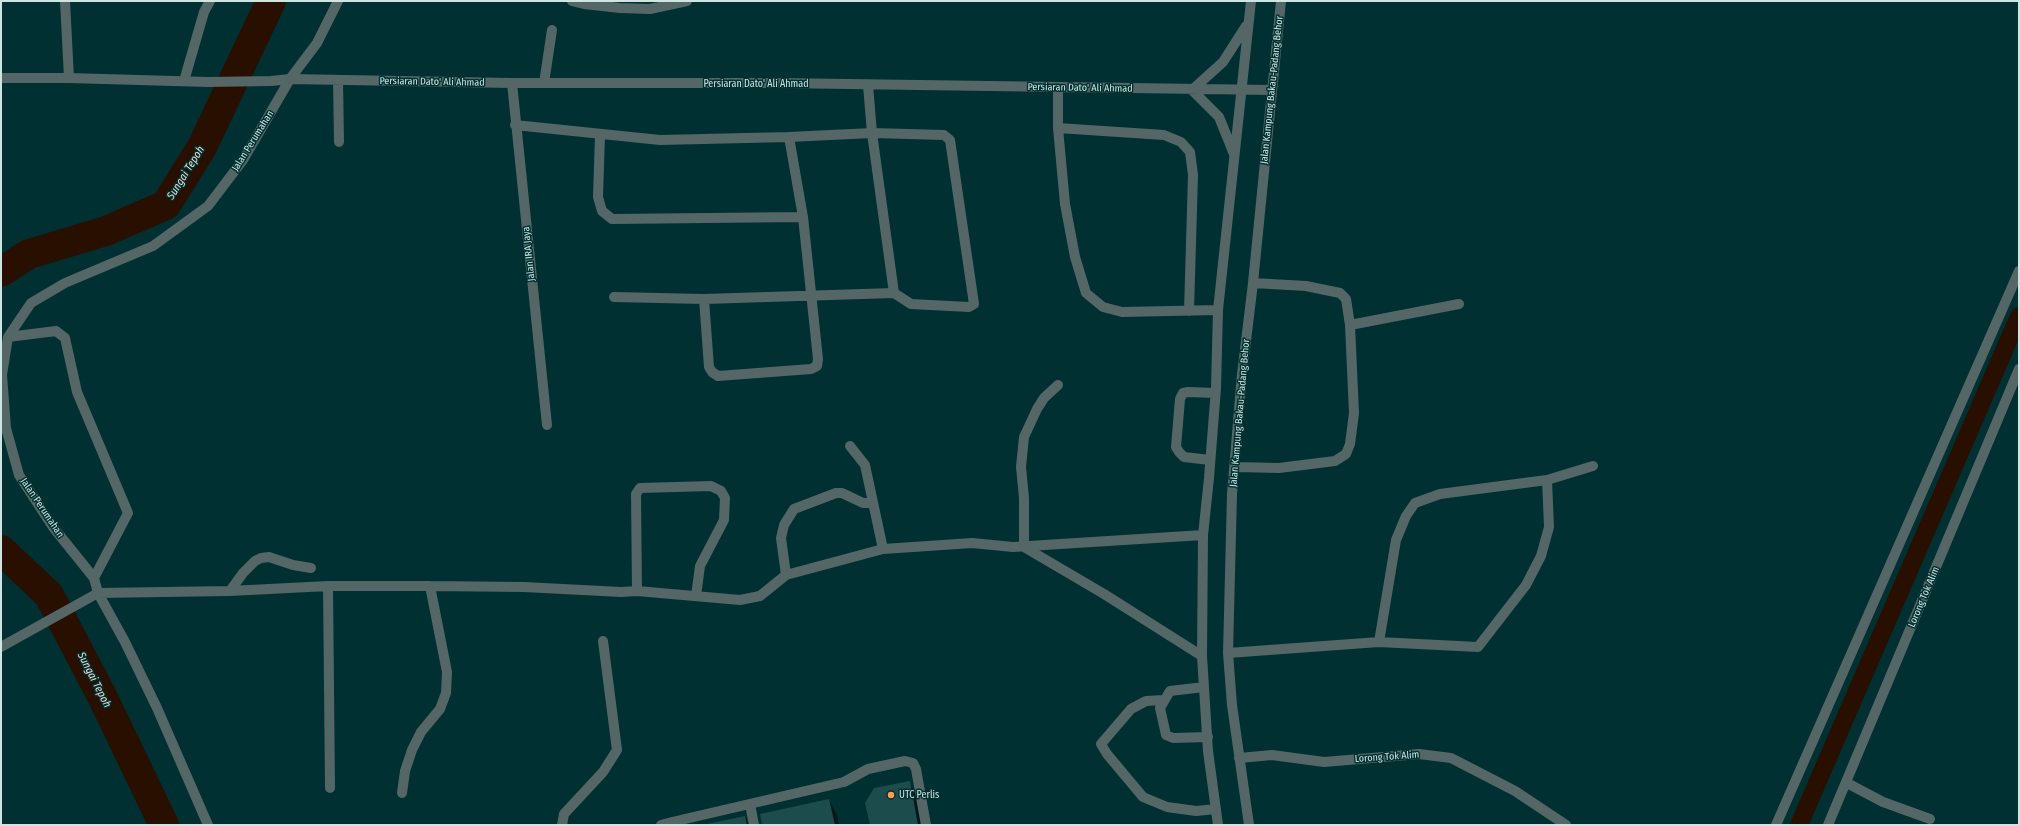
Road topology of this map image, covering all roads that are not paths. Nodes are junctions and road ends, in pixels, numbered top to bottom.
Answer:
1 (66, 1) edge
2 (210, 1) edge
3 (338, 1) edge
4 (572, 1) edge
5 (687, 1) edge
6 (1251, 1) edge
7 (1281, 1) edge
8 (1248, 23) junction
9 (552, 30) dead end
10 (1, 78) edge
11 (69, 78) junction
12 (290, 79) junction
13 (338, 80) junction
14 (184, 81) junction
15 (512, 83) junction
16 (544, 83) junction
17 (868, 85) junction
18 (1058, 87) junction
19 (1192, 90) junction
20 (1241, 90) junction
21 (1272, 90) junction
22 (515, 125) junction
23 (1058, 128) junction
24 (872, 132) junction
25 (600, 135) junction
26 (790, 137) junction
27 (339, 142) dead end
28 (1236, 158) junction
29 (803, 217) junction
30 (2019, 271) edge
31 (1253, 283) junction
32 (894, 293) junction
33 (810, 296) junction
34 (614, 297) dead end
35 (704, 299) junction
36 (1459, 304) dead end
37 (1218, 310) junction
38 (1188, 311) junction
39 (1350, 325) junction
40 (8, 337) junction
41 (2019, 369) edge
42 (1058, 385) dead end
43 (1215, 393) junction
44 (547, 425) dead end
45 (850, 446) dead end
46 (1210, 460) junction
47 (1593, 466) dead end
48 (1235, 467) junction
49 (1547, 480) junction
50 (873, 503) junction
51 (1203, 535) junction
52 (1024, 546) junction
53 (883, 549) junction
54 (311, 568) dead end
55 (786, 575) junction
56 (94, 578) junction
57 (328, 586) junction
58 (430, 586) junction
59 (230, 591) junction
60 (637, 591) junction
61 (98, 593) junction
62 (696, 596) junction
63 (603, 641) dead end
64 (1379, 642) junction
65 (1, 647) edge
66 (1228, 653) junction
67 (1202, 656) junction
68 (1204, 687) junction
69 (1163, 700) junction
70 (1208, 737) junction
71 (1239, 758) junction
72 (1847, 783) junction
73 (330, 788) dead end
74 (402, 793) dead end
75 (750, 804) junction
76 (1216, 809) junction
77 (1930, 819) dead end
78 (673, 824) edge
79 (208, 825) edge
80 (562, 825) edge
81 (661, 825) edge
82 (754, 825) edge
83 (926, 825) edge
84 (1218, 825) edge
85 (1249, 825) edge
86 (1566, 825) edge
87 (1776, 825) edge
88 (1828, 825) edge

1 - 11 street
2 - 14 street
3 - 12 street, Jalan Perumahan
4 - 5 street
6 - 8 street
7 - 21 street, Jalan Kampung Bakau-Padang Behor
8 - 19 street
8 - 20 street
9 - 16 street
10 - 11 street, Persiaran Dato' Ali Ahmad
11 - 14 street, Persiaran Dato' Ali Ahmad
12 - 13 street, Persiaran Dato' Ali Ahmad
12 - 14 street, Persiaran Dato' Ali Ahmad
12 - 40 street, Jalan Perumahan
13 - 15 street, Persiaran Dato' Ali Ahmad
13 - 27 street
15 - 16 street, Persiaran Dato' Ali Ahmad
15 - 22 street, Jalan IRA Jaya
16 - 17 street, Persiaran Dato' Ali Ahmad
17 - 18 street, Persiaran Dato' Ali Ahmad
17 - 24 street
18 - 19 street, Persiaran Dato' Ali Ahmad
18 - 23 street
19 - 20 street, Persiaran Dato' Ali Ahmad
19 - 28 street
20 - 21 street, Persiaran Dato' Ali Ahmad
20 - 28 street
21 - 31 street, Jalan Kampung Bakau-Padang Behor
22 - 25 street
22 - 44 street, Jalan IRA Jaya
23 - 38 street
23 - 38 street
24 - 26 street
24 - 32 street
24 - 32 street
25 - 26 street
25 - 29 street
26 - 29 street
28 - 37 street
29 - 33 street
30 - 87 street
31 - 39 street
31 - 48 street, Jalan Kampung Bakau-Padang Behor
32 - 33 street
33 - 35 street
33 - 35 street
34 - 35 street
36 - 39 street
37 - 38 street
37 - 43 street
39 - 48 street
40 - 56 street, Jalan Perumahan
40 - 56 street
41 - 72 street, Lorong Tok Alim
42 - 52 street
43 - 46 street
43 - 46 street
45 - 50 street
46 - 51 street
47 - 49 street
48 - 66 street, Jalan Kampung Bakau-Padang Behor
49 - 64 street
49 - 64 street
50 - 53 street
50 - 55 street
51 - 52 street
51 - 67 street
52 - 53 street
52 - 67 street
53 - 55 street
54 - 59 street
55 - 62 street
56 - 61 street, Jalan Perumahan
57 - 58 street
57 - 59 street
57 - 73 street
58 - 60 street
58 - 74 street
59 - 61 street
60 - 62 street
60 - 62 street
61 - 65 street
61 - 79 street, Jalan Perumahan
63 - 80 street
64 - 66 street
66 - 71 street, Jalan Kampung Bakau-Padang Behor
67 - 68 street
68 - 69 street
68 - 70 street
69 - 70 street
69 - 76 street
70 - 76 street
71 - 85 street, Jalan Kampung Bakau-Padang Behor
71 - 86 street, Lorong Tok Alim
72 - 77 street
72 - 88 street, Lorong Tok Alim
75 - 78 street
75 - 82 street
75 - 83 street
76 - 84 street
78 - 81 street

